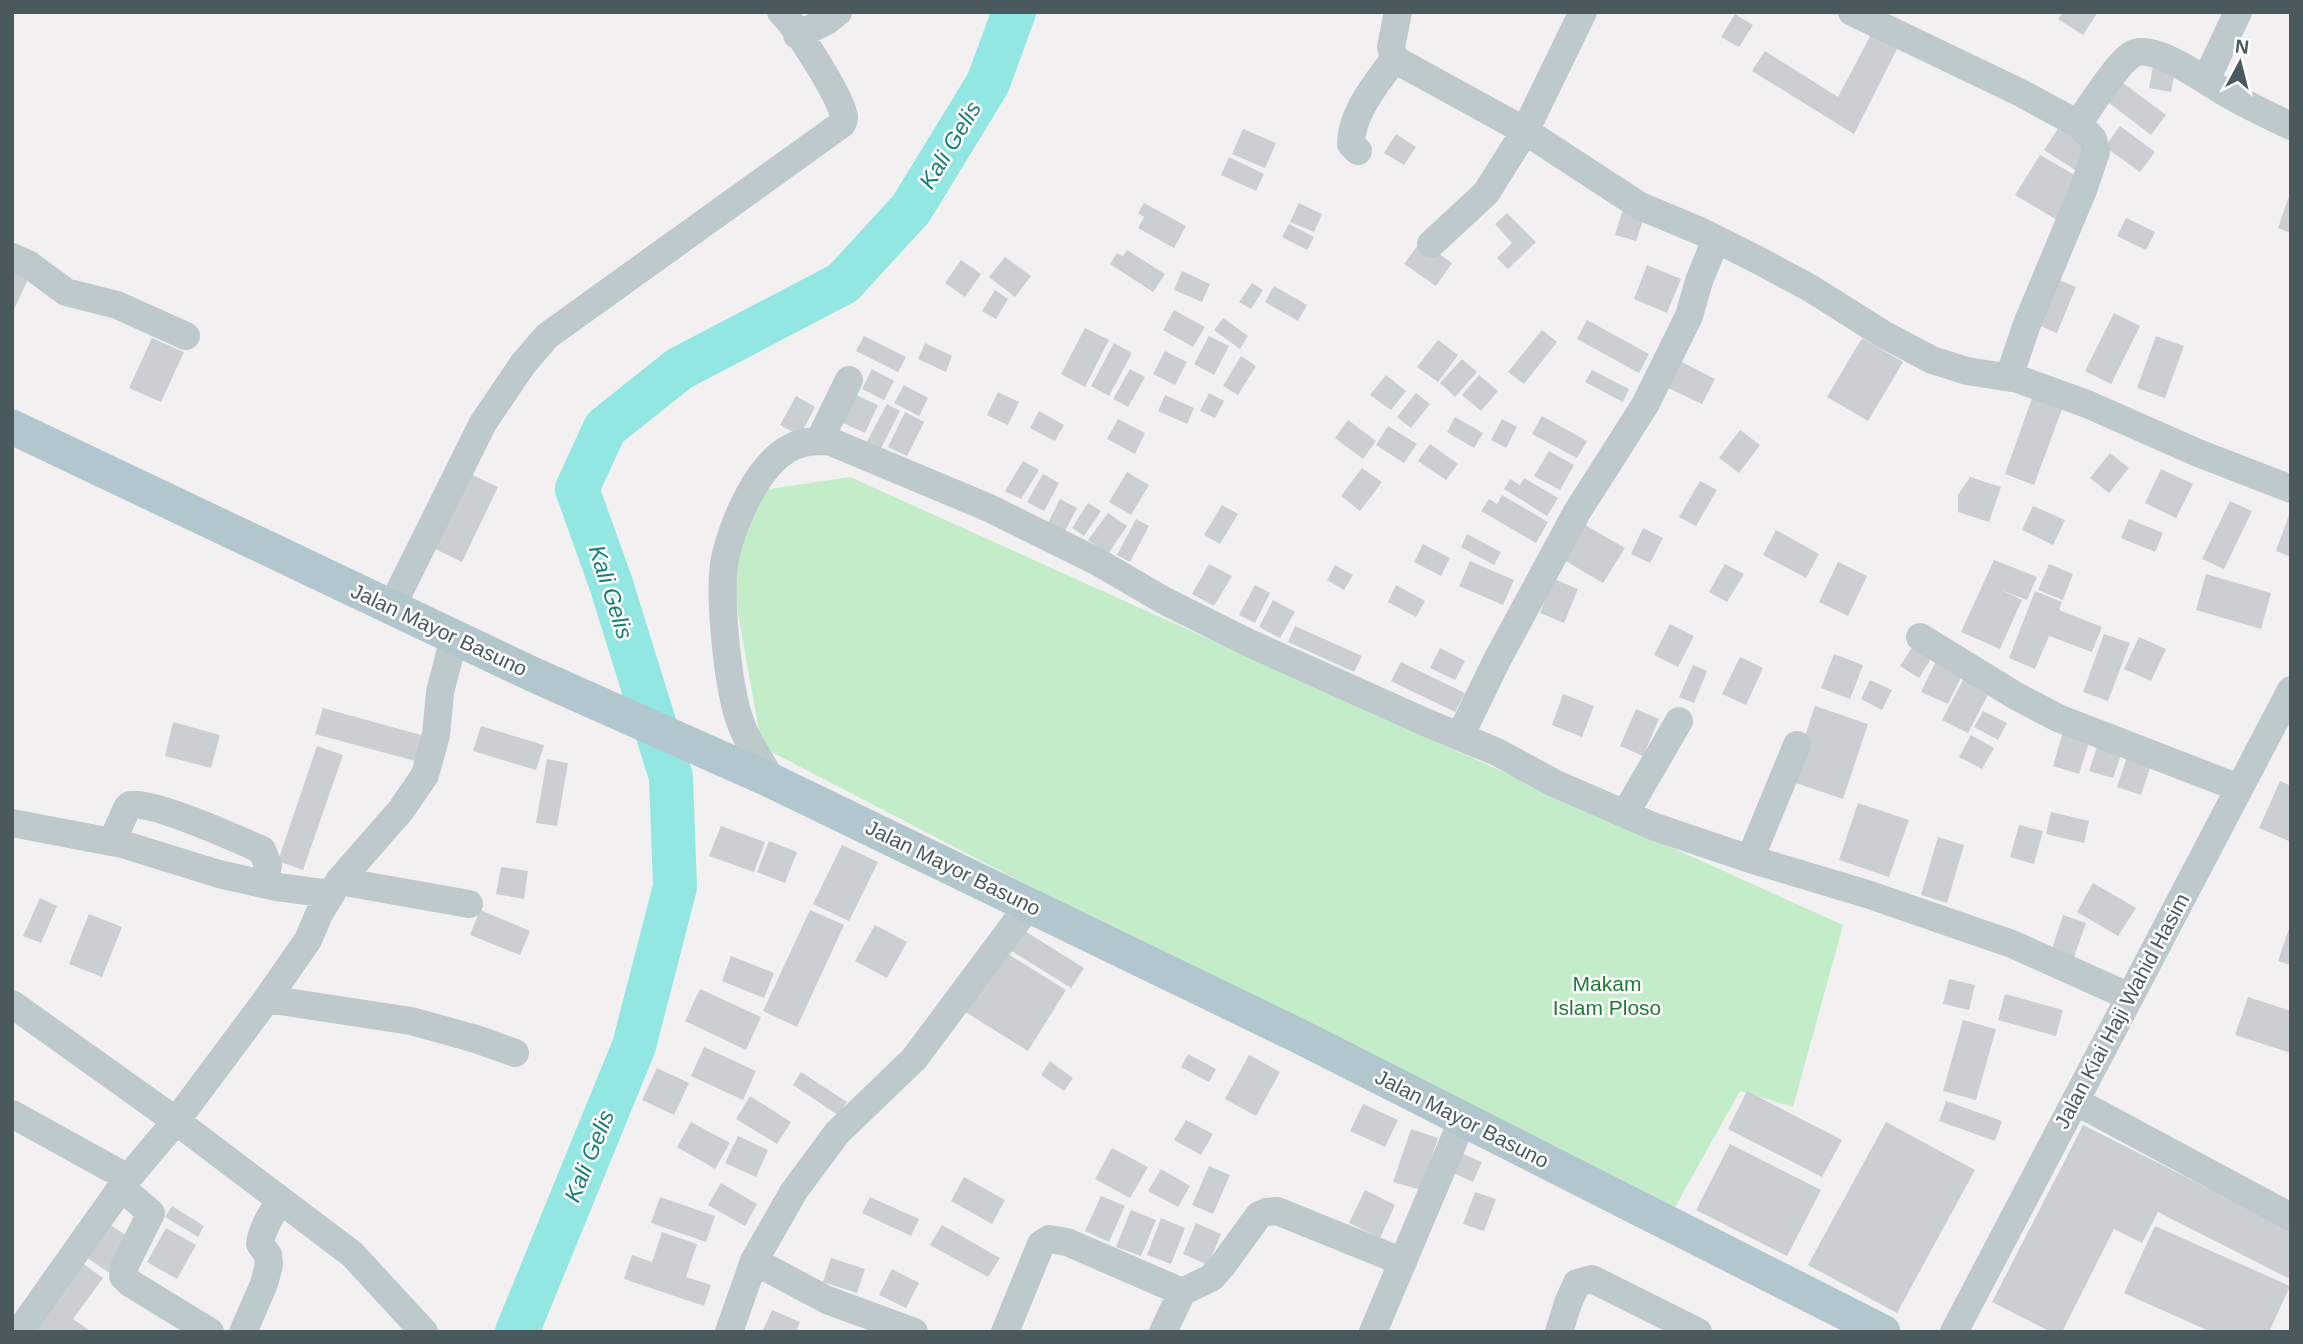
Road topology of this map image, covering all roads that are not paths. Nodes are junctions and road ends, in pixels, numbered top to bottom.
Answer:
1 (838, 12) edge
2 (1398, 12) edge
3 (1583, 12) edge
4 (1852, 12) edge
5 (2238, 12) edge
6 (789, 23) edge
7 (1394, 59) junction
8 (2206, 80) junction
9 (2078, 124) junction
10 (2291, 126) edge
11 (1525, 131) junction
12 (1358, 151) dead end
13 (1716, 239) junction
14 (1431, 244) dead end
15 (12, 257) edge
16 (186, 335) dead end
17 (2009, 377) junction
18 (849, 380) dead end
19 (12, 427) edge
20 (819, 441) junction
21 (2291, 489) edge
22 (391, 608) junction
23 (1920, 637) dead end
24 (454, 638) junction
25 (2291, 690) edge
26 (1679, 721) dead end
27 (1460, 736) junction
28 (1797, 745) dead end
29 (763, 777) junction
30 (2239, 788) junction
31 (1625, 814) junction
32 (12, 822) edge
33 (112, 842) junction
34 (1750, 859) junction
35 (264, 884) junction
36 (335, 887) junction
37 (469, 904) dead end
38 (1029, 905) junction
39 (2130, 997) junction
40 (267, 999) junction
41 (12, 1004) edge
42 (515, 1053) dead end
43 (2075, 1101) junction
44 (12, 1114) edge
45 (1463, 1119) junction
46 (176, 1121) junction
47 (125, 1183) junction
48 (281, 1200) junction
49 (2291, 1217) edge
50 (754, 1261) junction
51 (1403, 1262) junction
52 (1182, 1292) junction
53 (1878, 1331) edge
54 (19, 1332) edge
55 (210, 1332) edge
56 (243, 1332) edge
57 (424, 1332) edge
58 (729, 1332) edge
59 (914, 1332) edge
60 (1005, 1332) edge
61 (1163, 1332) edge
62 (1373, 1332) edge
63 (1559, 1332) edge
64 (1698, 1332) edge
65 (1954, 1332) edge

1 - 6 street
2 - 7 street
3 - 11 street
4 - 9 street
5 - 8 street
6 - 22 street
7 - 11 street
7 - 12 street
8 - 9 street
8 - 10 street
9 - 17 street
11 - 13 street
11 - 14 street
13 - 17 street
13 - 27 street
15 - 16 street
17 - 21 street
18 - 20 street
19 - 22 main road, Jalan Mayor Basuno
20 - 27 street
20 - 29 street
22 - 24 main road, Jalan Mayor Basuno
23 - 30 street
24 - 29 main road, Jalan Mayor Basuno
24 - 36 street
25 - 30 street, Jalan Kiai Haji Wahid Hasim
26 - 31 street
27 - 31 street
28 - 34 street
29 - 38 main road, Jalan Mayor Basuno
30 - 39 street, Jalan Kiai Haji Wahid Hasim
31 - 34 street
32 - 33 street
33 - 35 street
33 - 35 street
34 - 39 street
35 - 36 street
36 - 37 street
36 - 40 street
38 - 45 main road, Jalan Mayor Basuno
38 - 50 street
39 - 43 street, Jalan Kiai Haji Wahid Hasim
40 - 42 street
40 - 46 street
41 - 46 street
43 - 49 street
43 - 65 street, Jalan Kiai Haji Wahid Hasim
44 - 47 street
45 - 51 street
45 - 53 main road, Jalan Mayor Basuno
46 - 47 street
46 - 48 street
47 - 54 street
47 - 55 street
48 - 56 street
48 - 57 street
50 - 58 street
50 - 59 street
51 - 52 street
51 - 62 street
52 - 60 street
52 - 61 street
63 - 64 street

